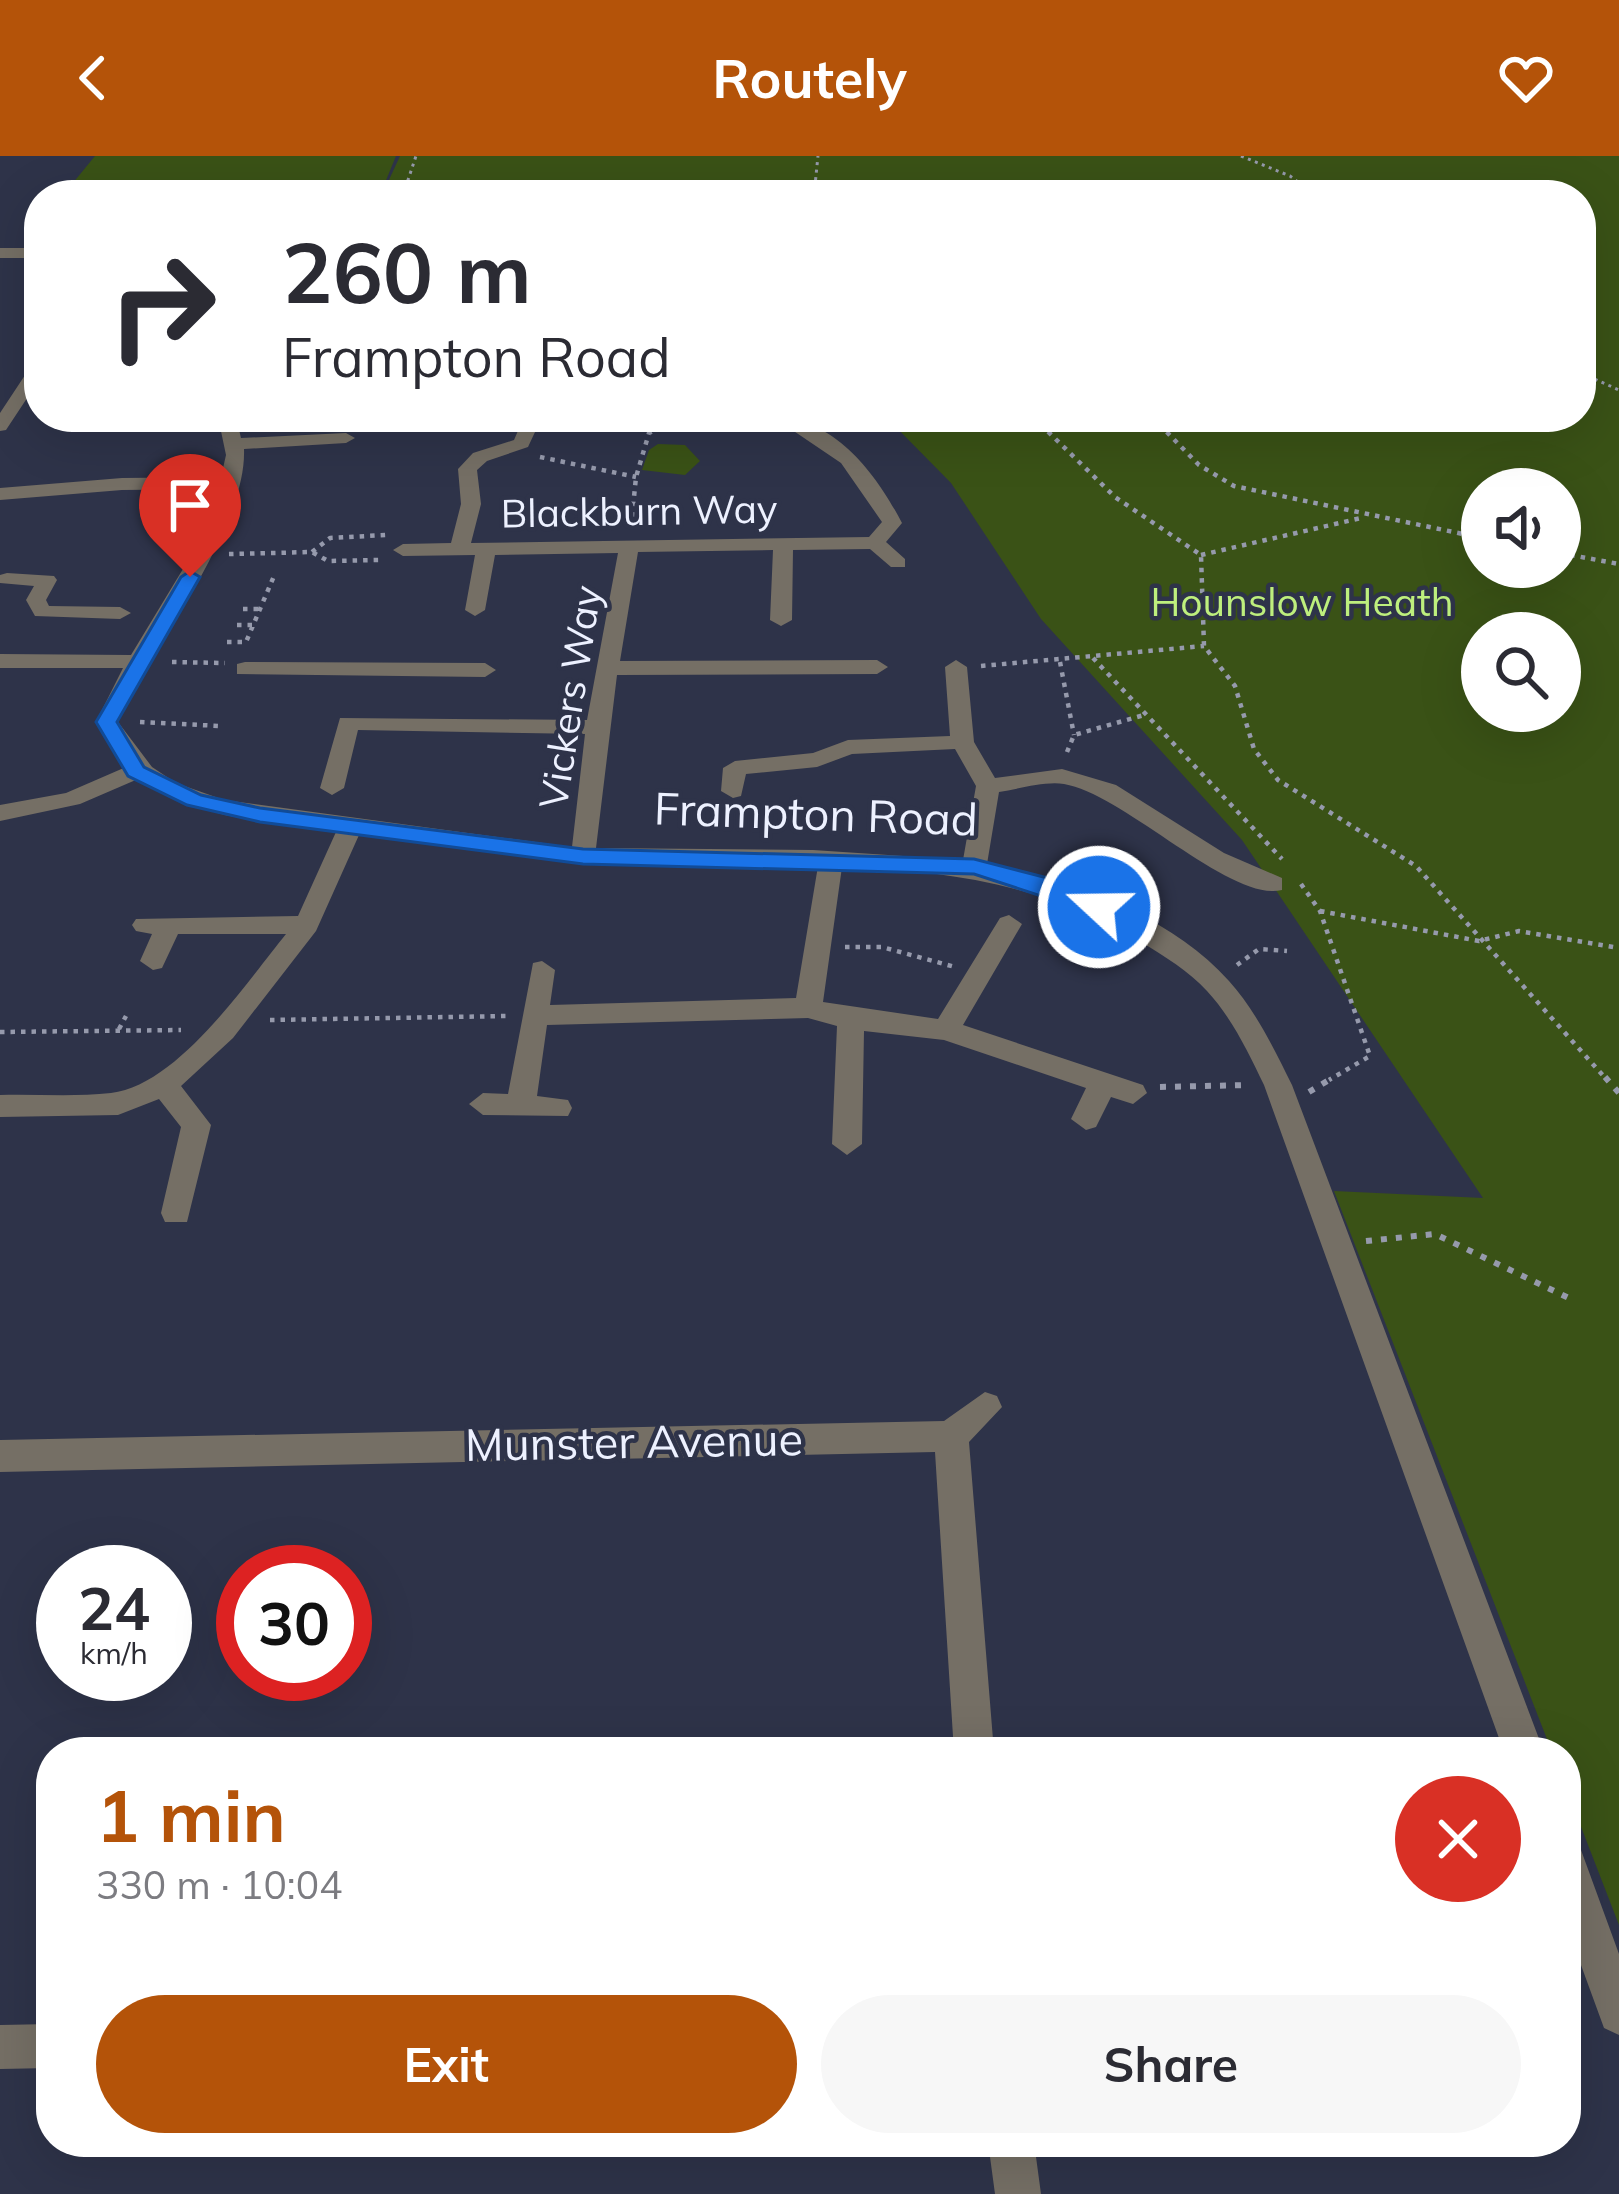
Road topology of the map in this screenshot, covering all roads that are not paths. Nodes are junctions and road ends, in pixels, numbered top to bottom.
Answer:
1 (16, 364) dead end
2 (24, 365) edge
3 (24, 389) edge
4 (0, 426) edge
5 (231, 432) edge
6 (526, 432) edge
7 (819, 432) edge
8 (346, 438) dead end
9 (236, 449) junction
10 (230, 483) junction
11 (0, 494) edge
12 (875, 543) junction
13 (782, 546) junction
14 (460, 548) junction
15 (486, 549) junction
16 (629, 549) junction
17 (403, 550) dead end
18 (898, 562) dead end
19 (7, 579) dead end
20 (475, 610) dead end
21 (120, 613) dead end
22 (55, 614) junction
23 (781, 620) dead end
24 (0, 661) edge
25 (26, 662) junction
26 (138, 662) junction
27 (877, 667) dead end
28 (956, 667) road end
29 (607, 668) junction
30 (244, 669) road end
31 (485, 670) dead end
32 (376, 697) junction
33 (445, 724) junction
34 (597, 727) junction
35 (962, 742) junction
36 (443, 749) dead end
37 (136, 771) junction
38 (988, 786) junction
39 (332, 788) dead end
40 (733, 791) dead end
41 (0, 813) edge
42 (350, 828) junction
43 (583, 856) junction
44 (831, 860) junction
45 (974, 866) junction
46 (1273, 884) dead end
47 (1009, 924) dead end
48 (307, 925) junction
49 (153, 962) dead end
50 (542, 970) dead end
51 (808, 1008) junction
52 (536, 1015) junction
53 (850, 1020) junction
54 (946, 1030) junction
55 (1103, 1083) junction
56 (164, 1085) junction
57 (1133, 1093) road end
58 (483, 1104) dead end
59 (0, 1106) edge
60 (520, 1106) junction
61 (558, 1108) dead end
62 (1086, 1119) dead end
63 (847, 1144) dead end
64 (176, 1213) dead end
65 (985, 1407) dead end
66 (951, 1436) junction
67 (0, 1456) edge
68 (973, 1737) edge
69 (1518, 1737) edge
70 (1581, 1907) edge
71 (1619, 2013) edge
72 (36, 2046) edge
73 (0, 2047) edge
74 (1014, 2157) edge
75 (1018, 2194) edge

1 - 2 street
3 - 4 street
5 - 9 street
6 - 14 street
7 - 12 street, Blackburn Way
8 - 9 street
9 - 10 street
10 - 11 street
10 - 26 street
12 - 13 street, Blackburn Way
12 - 18 street
13 - 16 street, Blackburn Way
13 - 23 street
14 - 15 street, Blackburn Way
14 - 17 street, Blackburn Way
15 - 16 street, Blackburn Way
15 - 20 street
16 - 29 street, Vickers Way
19 - 22 street
21 - 22 street
22 - 25 street
24 - 25 street
25 - 26 street
26 - 37 street
27 - 29 street
28 - 35 street
29 - 34 street, Vickers Way
30 - 32 street
31 - 32 street
32 - 33 street
32 - 39 street
33 - 34 street
33 - 36 street
34 - 43 street, Vickers Way
35 - 38 street
35 - 40 street
37 - 41 street
37 - 42 street, Frampton Road
38 - 45 street
38 - 46 street
42 - 43 street, Frampton Road
42 - 48 street
43 - 44 street, Frampton Road
44 - 45 street, Frampton Road
44 - 51 street
45 - 69 street, Frampton Road
47 - 54 street
48 - 49 street
48 - 56 street
50 - 52 street
51 - 52 street
51 - 53 street
52 - 60 street
53 - 54 street
53 - 63 street
54 - 55 street
55 - 57 street
55 - 62 street
56 - 59 street
56 - 64 street
58 - 60 street
60 - 61 street
65 - 66 street
66 - 67 street, Munster Avenue
66 - 68 street
70 - 71 street
72 - 73 street
74 - 75 street

